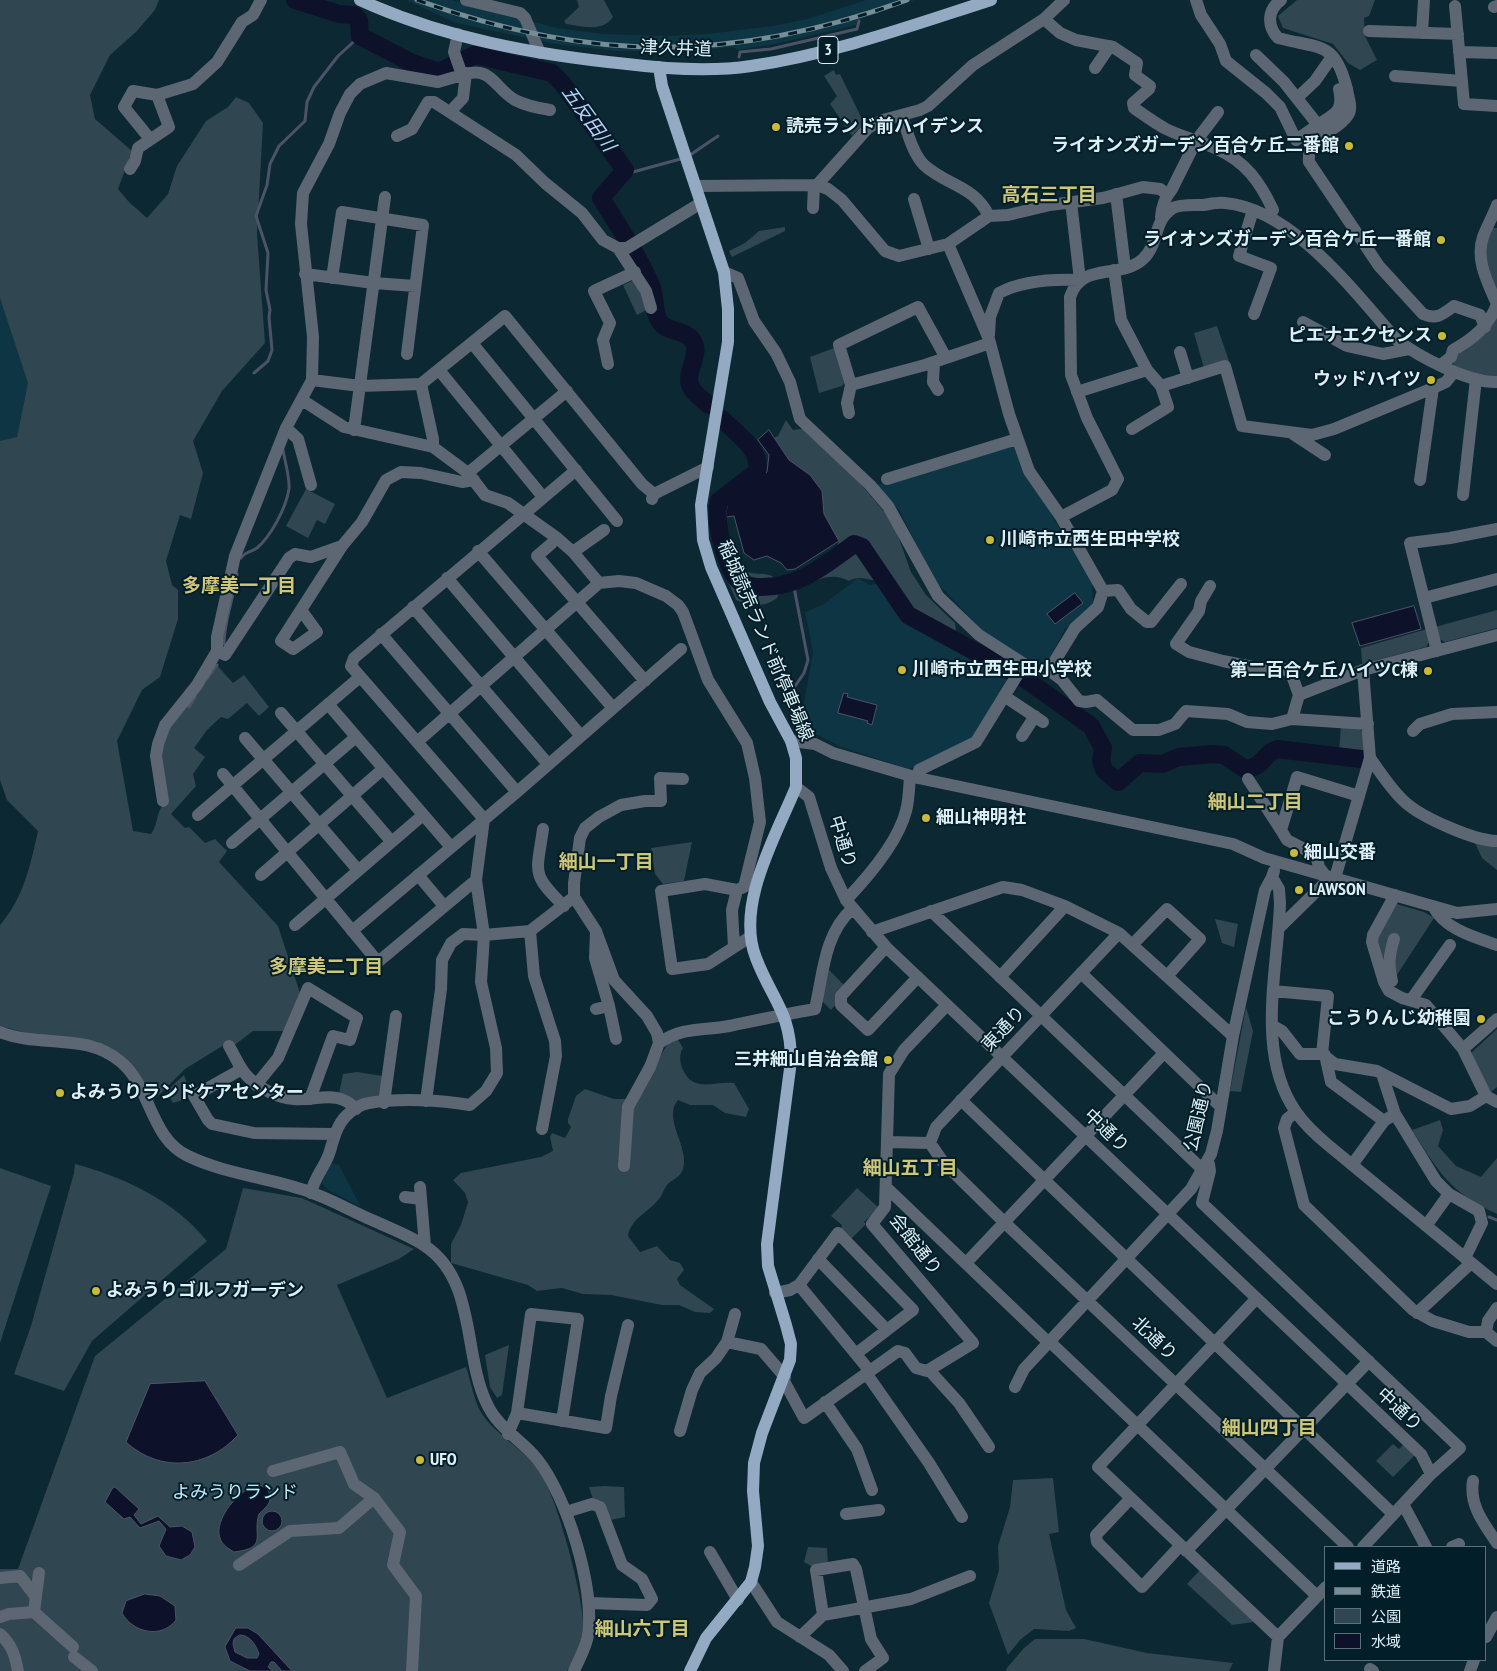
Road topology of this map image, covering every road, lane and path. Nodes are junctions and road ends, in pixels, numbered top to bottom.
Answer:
1 (261, 0) edge
2 (360, 0) edge
3 (466, 0) edge
4 (991, 0) edge
5 (1064, 0) edge
6 (1196, 0) edge
7 (1281, 0) edge
8 (1424, 0) edge
9 (1455, 6) dead end
10 (1044, 19) junction
11 (1369, 31) dead end
12 (1422, 33) junction
13 (458, 34) junction
14 (1458, 34) junction
15 (1294, 42) junction
16 (1110, 46) junction
17 (1459, 52) junction
18 (540, 53) junction
19 (1497, 53) edge
20 (1256, 55) dead end
21 (1329, 61) junction
22 (659, 67) junction
23 (1095, 68) dead end
24 (461, 69) junction
25 (1395, 76) dead end
26 (1462, 81) junction
27 (156, 95) junction
28 (1296, 98) junction
29 (1497, 106) edge
30 (550, 110) dead end
31 (450, 112) junction
32 (1218, 112) dead end
33 (902, 116) junction
34 (1318, 125) junction
35 (397, 136) dead end
36 (150, 139) junction
37 (1196, 141) junction
38 (130, 170) dead end
39 (815, 185) junction
40 (696, 186) junction
41 (1116, 194) junction
42 (1167, 194) junction
43 (385, 197) dead end
44 (914, 199) dead end
45 (1070, 202) junction
46 (701, 203) junction
47 (1497, 205) edge
48 (813, 208) dead end
49 (1253, 210) junction
50 (989, 216) junction
51 (1162, 217) junction
52 (1269, 217) junction
53 (382, 219) junction
54 (948, 244) junction
55 (626, 247) junction
56 (929, 249) junction
57 (1119, 269) junction
58 (635, 272) junction
59 (724, 272) junction
60 (305, 274) junction
61 (332, 278) junction
62 (1080, 280) junction
63 (374, 284) junction
64 (415, 286) junction
65 (651, 308) dead end
66 (1253, 308) dead end
67 (1304, 322) dead end
68 (1485, 327) junction
69 (990, 341) junction
70 (472, 343) junction
71 (1409, 349) junction
72 (1180, 352) dead end
73 (407, 354) dead end
74 (940, 360) junction
75 (608, 364) dead end
76 (1442, 364) junction
77 (439, 370) junction
78 (1147, 370) junction
79 (1454, 372) junction
80 (1188, 378) junction
81 (1476, 379) junction
82 (312, 380) junction
83 (1497, 382) edge
84 (421, 384) junction
85 (850, 385) junction
86 (360, 386) junction
87 (1161, 386) junction
88 (1434, 388) junction
89 (938, 390) dead end
90 (566, 392) junction
91 (1077, 392) junction
92 (302, 400) junction
93 (849, 413) dead end
94 (535, 419) junction
95 (286, 428) junction
96 (1132, 429) dead end
97 (354, 430) junction
98 (1293, 434) junction
99 (1017, 439) junction
100 (502, 446) junction
101 (433, 447) junction
102 (1325, 455) dead end
103 (708, 467) junction
104 (576, 470) junction
105 (471, 477) junction
106 (887, 479) dead end
107 (1420, 480) dead end
108 (311, 485) dead end
109 (1463, 494) dead end
110 (543, 497) junction
111 (524, 513) junction
112 (1061, 517) junction
113 (617, 521) dead end
114 (1497, 529) edge
115 (604, 530) dead end
116 (551, 544) dead end
117 (342, 546) junction
118 (478, 551) junction
119 (573, 552) junction
120 (447, 578) junction
121 (1497, 579) edge
122 (599, 583) junction
123 (1181, 584) dead end
124 (1210, 586) dead end
125 (1103, 591) junction
126 (1424, 598) junction
127 (577, 603) junction
128 (413, 607) junction
129 (301, 610) dead end
130 (546, 630) junction
131 (382, 634) junction
132 (1497, 636) edge
133 (681, 649) dead end
134 (217, 651) junction
135 (1437, 651) junction
136 (514, 657) junction
137 (1024, 664) junction
138 (1047, 669) junction
139 (1363, 670) junction
140 (360, 677) junction
141 (645, 681) junction
142 (481, 686) junction
143 (1299, 695) junction
144 (1004, 696) junction
145 (328, 704) junction
146 (613, 708) junction
147 (1497, 712) edge
148 (281, 713) dead end
149 (450, 713) junction
150 (1292, 719) junction
151 (1368, 724) junction
152 (1413, 730) dead end
153 (297, 732) junction
154 (581, 736) junction
155 (1022, 736) dead end
156 (356, 737) junction
157 (245, 738) dead end
158 (790, 741) junction
159 (417, 742) junction
160 (1370, 758) junction
161 (264, 761) junction
162 (548, 764) junction
163 (325, 765) junction
164 (383, 769) junction
165 (223, 774) dead end
166 (914, 777) junction
167 (683, 779) dead end
168 (1248, 779) dead end
169 (233, 787) junction
170 (796, 787) junction
171 (517, 792) junction
172 (291, 793) junction
173 (1359, 796) junction
174 (352, 797) junction
175 (163, 801) dead end
176 (198, 815) dead end
177 (423, 815) junction
178 (484, 819) junction
179 (260, 820) junction
180 (319, 825) junction
181 (543, 829) dead end
182 (1281, 830) junction
183 (391, 841) junction
184 (1497, 841) edge
185 (232, 843) dead end
186 (451, 847) junction
187 (287, 852) junction
188 (1277, 862) junction
189 (358, 870) junction
190 (261, 875) dead end
191 (418, 875) junction
192 (1272, 877) junction
193 (1330, 877) junction
194 (476, 880) junction
195 (737, 890) junction
196 (1395, 895) junction
197 (574, 897) junction
198 (325, 898) junction
199 (849, 905) junction
200 (444, 906) junction
201 (564, 906) junction
202 (1065, 906) junction
203 (1433, 906) junction
204 (1497, 909) edge
205 (932, 911) junction
206 (295, 925) dead end
207 (1279, 928) junction
208 (352, 930) junction
209 (530, 931) junction
210 (596, 931) junction
211 (872, 932) junction
212 (1119, 933) junction
213 (484, 935) junction
214 (750, 936) junction
215 (1394, 940) dead end
216 (1133, 944) junction
217 (1450, 945) dead end
218 (1497, 945) edge
219 (734, 947) junction
220 (886, 947) junction
221 (1081, 973) junction
222 (1168, 975) junction
223 (918, 977) junction
224 (1000, 977) junction
225 (1386, 986) junction
226 (1273, 991) junction
227 (1411, 1000) junction
228 (947, 1005) junction
229 (610, 1006) junction
230 (596, 1009) dead end
231 (784, 1014) junction
232 (1041, 1015) junction
233 (396, 1016) dead end
234 (1497, 1019) edge
235 (1273, 1026) junction
236 (0, 1032) edge
237 (1233, 1036) junction
238 (616, 1039) dead end
239 (659, 1043) junction
240 (229, 1046) dead end
241 (1464, 1049) junction
242 (1164, 1053) junction
243 (1324, 1055) junction
244 (1002, 1056) junction
245 (242, 1069) junction
246 (1382, 1074) junction
247 (256, 1084) junction
248 (1125, 1095) junction
249 (310, 1099) junction
250 (1492, 1099) edge
251 (961, 1100) junction
252 (426, 1101) junction
253 (384, 1102) junction
254 (1221, 1106) junction
255 (356, 1109) junction
256 (1296, 1112) junction
257 (1389, 1118) junction
258 (542, 1129) dead end
259 (335, 1134) junction
260 (1086, 1136) junction
261 (887, 1142) junction
262 (934, 1149) junction
263 (1211, 1154) junction
264 (1352, 1165) junction
265 (624, 1166) dead end
266 (1203, 1170) junction
267 (1044, 1180) junction
268 (887, 1188) junction
269 (311, 1193) junction
270 (1449, 1194) junction
271 (404, 1196) dead end
272 (1168, 1215) junction
273 (1004, 1222) junction
274 (1426, 1226) junction
275 (425, 1246) junction
276 (818, 1259) junction
277 (1127, 1259) junction
278 (1468, 1261) junction
279 (966, 1263) junction
280 (1496, 1281) edge
281 (799, 1285) junction
282 (775, 1293) junction
283 (1256, 1299) junction
284 (1088, 1300) junction
285 (1497, 1308) edge
286 (1417, 1312) junction
287 (735, 1314) dead end
288 (628, 1325) dead end
289 (887, 1330) junction
290 (1486, 1332) junction
291 (1497, 1341) edge
292 (727, 1342) junction
293 (1048, 1342) junction
294 (1215, 1342) junction
295 (857, 1354) junction
296 (1368, 1361) junction
297 (928, 1370) junction
298 (868, 1372) junction
299 (785, 1379) junction
300 (1176, 1384) junction
301 (1346, 1384) junction
302 (1016, 1387) dead end
303 (825, 1402) junction
304 (517, 1413) junction
305 (562, 1421) junction
306 (1137, 1426) junction
307 (1304, 1428) junction
308 (680, 1431) dead end
309 (508, 1434) junction
310 (989, 1447) dead end
311 (1266, 1469) junction
312 (273, 1471) dead end
313 (1431, 1474) junction
314 (1473, 1481) dead end
315 (872, 1490) dead end
316 (374, 1498) junction
317 (1130, 1498) junction
318 (1404, 1504) junction
319 (878, 1510) dead end
320 (1226, 1510) junction
321 (566, 1512) junction
322 (846, 1514) dead end
323 (1394, 1514) junction
324 (962, 1517) dead end
325 (1497, 1544) edge
326 (1347, 1546) edge
327 (1363, 1546) edge
328 (1425, 1546) edge
329 (1183, 1548) junction
330 (710, 1552) dead end
331 (239, 1565) dead end
332 (39, 1573) dead end
333 (970, 1576) dead end
334 (0, 1578) edge
335 (751, 1582) junction
336 (1321, 1592) edge
337 (36, 1598) junction
338 (738, 1600) junction
339 (589, 1603) junction
340 (863, 1608) junction
341 (34, 1612) junction
342 (824, 1615) junction
343 (0, 1617) edge
344 (1497, 1617) edge
345 (0, 1634) edge
346 (1487, 1635) edge
347 (800, 1637) junction
348 (1278, 1637) junction
349 (18, 1671) edge
350 (92, 1671) edge
351 (412, 1671) edge
352 (574, 1671) edge
353 (690, 1671) edge
354 (843, 1671) edge
355 (865, 1671) edge
356 (1274, 1671) edge

1 - 27 street
2 - 13 main road, 津久井道 / 3
3 - 18 street
4 - 22 main road, 津久井道 / 3
5 - 10 street
6 - 34 street
7 - 15 street
8 - 12 street
9 - 14 street
10 - 16 street
10 - 33 street
11 - 12 street
12 - 14 street
13 - 18 main road, 津久井道 / 3
13 - 24 street
14 - 17 street
15 - 21 street
15 - 68 street
16 - 23 street
16 - 37 street
17 - 19 street
17 - 26 street
18 - 22 main road, 津久井道 / 3
20 - 28 street
21 - 28 street
21 - 34 street
22 - 40 main road, 稲城読売ランド前停車場線
24 - 30 street
24 - 31 street
24 - 60 street
25 - 26 street
26 - 29 street
27 - 36 street
27 - 36 street
28 - 34 street
31 - 35 street
31 - 55 street
32 - 37 street
33 - 39 street
33 - 50 street
36 - 38 street
37 - 42 street
37 - 52 street
39 - 40 street
39 - 48 street
39 - 56 street
40 - 46 main road, 稲城読売ランド前停車場線
41 - 42 street
41 - 45 street
41 - 57 street
42 - 51 street
43 - 53 street
44 - 56 street
45 - 50 street
45 - 62 street
46 - 55 street
46 - 59 main road, 稲城読売ランド前停車場線
47 - 68 street
49 - 51 street
49 - 52 street
49 - 66 street
50 - 54 street
51 - 57 street
52 - 71 street
53 - 61 street
53 - 63 street
53 - 64 street
54 - 56 street
54 - 69 street
55 - 58 street
57 - 62 street
57 - 78 street
58 - 65 street
58 - 75 street
59 - 103 main road, 稲城読売ランド前停車場線
59 - 137 street
60 - 61 street
60 - 82 street
61 - 63 street
62 - 69 street
62 - 91 street
63 - 64 street
63 - 86 street
64 - 73 street
67 - 71 street
68 - 76 street
69 - 74 street
69 - 99 street
70 - 77 street
70 - 90 street
70 - 94 street
71 - 76 street
72 - 80 street
74 - 85 street
74 - 85 street
74 - 89 street
76 - 79 street
77 - 84 street
77 - 100 street
78 - 87 street
78 - 91 street
79 - 81 street
79 - 88 street
80 - 87 street
80 - 98 street
81 - 83 street
81 - 109 street
82 - 86 street
82 - 92 street
84 - 86 street
84 - 101 street
85 - 93 street
86 - 97 street
87 - 96 street
88 - 98 street
88 - 107 street
90 - 94 street
90 - 103 street
91 - 112 street
92 - 95 street
92 - 97 street
94 - 100 street
94 - 104 street
95 - 108 street
95 - 134 street
97 - 101 street
98 - 102 street
99 - 106 street
99 - 112 street
100 - 105 street
100 - 110 street
101 - 105 street
103 - 158 main road, 稲城読売ランド前停車場線
104 - 110 street
104 - 113 street
105 - 111 street
105 - 117 street
110 - 111 street
111 - 118 street
111 - 119 street
112 - 125 street
114 - 126 street
115 - 119 street
116 - 127 street
117 - 129 street
117 - 134 street
118 - 120 street
118 - 130 street
119 - 122 street
120 - 128 street
120 - 136 street
121 - 126 street
122 - 127 street
122 - 195 street
123 - 125 street
124 - 143 street
125 - 138 street
126 - 135 street
127 - 130 street
127 - 141 street
128 - 131 street
128 - 142 street
130 - 136 street
130 - 146 street
131 - 140 street
131 - 149 street
132 - 135 street
133 - 141 street
134 - 175 street
135 - 139 street
136 - 142 street
136 - 154 street
137 - 138 street
137 - 144 street
138 - 150 street
139 - 143 street
139 - 151 street
140 - 145 street
140 - 159 street
141 - 146 street
142 - 149 street
142 - 162 street
143 - 150 street
144 - 155 street
144 - 166 street
145 - 153 street
145 - 156 street
146 - 154 street
147 - 152 street
148 - 153 street
149 - 159 street
149 - 171 street
150 - 151 street
151 - 160 street
153 - 161 street
153 - 163 street
154 - 162 street
156 - 163 street
156 - 164 street
157 - 161 street
158 - 166 street
158 - 170 main road, 稲城読売ランド前停車場線
159 - 178 street
160 - 173 street
160 - 184 street
161 - 169 street
161 - 172 street
162 - 171 street
163 - 172 street
163 - 174 street
164 - 174 street
164 - 177 street
165 - 169 street
166 - 188 street
166 - 199 street
167 - 197 street
168 - 182 street
169 - 176 street
169 - 179 street
170 - 199 street, 中通り
170 - 214 main road, 稲城読売ランド前停車場線
171 - 178 street
172 - 179 street
172 - 180 street
173 - 182 street
173 - 193 street
174 - 180 street
174 - 183 street
177 - 183 street
177 - 186 street
178 - 186 street
178 - 194 street
179 - 185 street
179 - 187 street
180 - 187 street
180 - 189 street
181 - 201 street
182 - 193 street
183 - 189 street
186 - 191 street
187 - 190 street
187 - 198 street
188 - 192 street, 公園通り
188 - 193 street
189 - 198 street
191 - 200 street
191 - 208 street
192 - 207 street
192 - 237 street, 公園通り
193 - 196 street
193 - 207 street
194 - 200 street
194 - 213 street
195 - 219 street
195 - 219 street
196 - 203 street
196 - 225 street
197 - 201 street
197 - 210 street
198 - 206 street
198 - 208 street
199 - 211 street, 中通り
199 - 231 street
200 - 208 street
201 - 209 street
202 - 205 street
202 - 212 street
202 - 224 street
203 - 204 street
203 - 218 street
205 - 211 street
205 - 224 street
207 - 226 street
209 - 213 street
209 - 258 street
210 - 229 street
210 - 239 street
211 - 220 street, 中通り
212 - 216 street
212 - 221 street, 東通り
213 - 252 street
213 - 252 street
214 - 219 street
214 - 231 main road, 稲城読売ランド前停車場線
215 - 225 street
216 - 222 street
216 - 222 street
217 - 227 street
220 - 223 street, 中通り
220 - 223 street
221 - 232 street, 東通り
221 - 242 street
222 - 237 street
223 - 228 street, 中通り
224 - 232 street
225 - 227 street
226 - 235 street
226 - 243 street
227 - 241 street
228 - 244 street, 中通り
228 - 261 street, 会館通り
229 - 230 street
229 - 238 street
231 - 239 street
231 - 282 main road, 稲城読売ランド前停車場線
232 - 244 street, 東通り
232 - 248 street
233 - 253 street
234 - 241 street
235 - 243 street
235 - 256 street
236 - 269 street
237 - 254 street, 公園通り
239 - 265 street
240 - 245 street
241 - 250 street
242 - 248 street
242 - 254 street
243 - 246 street
243 - 257 street
244 - 251 street, 東通り
244 - 260 street, 中通り
245 - 247 street
245 - 259 street
246 - 250 street
246 - 257 street
247 - 249 street
247 - 249 street
248 - 260 street
248 - 266 street
249 - 255 street
251 - 262 street, 東通り
251 - 267 street
252 - 253 street
253 - 255 street
254 - 263 street, 公園通り
255 - 259 street
256 - 264 street
256 - 286 street
257 - 264 street
257 - 270 street
259 - 269 street
260 - 267 street
260 - 272 street, 中通り
261 - 262 street
261 - 268 street, 会館通り
262 - 273 street, 北通り
263 - 266 street, 公園通り
263 - 296 street
264 - 274 street
266 - 272 street, 公園通り
267 - 273 street
267 - 277 street
268 - 279 street
268 - 297 street, 会館通り
269 - 275 street
270 - 274 street
270 - 278 street
271 - 275 street
272 - 277 street, 公園通り
272 - 283 street, 中通り
273 - 279 street
273 - 284 street, 北通り
274 - 278 street
275 - 309 street
276 - 281 street
276 - 289 street
276 - 289 street
277 - 284 street, 公園通り
277 - 294 street
278 - 280 street
278 - 286 street
279 - 293 street
281 - 282 street
281 - 295 street
282 - 299 main road, 稲城読売ランド前停車場線
283 - 294 street
283 - 301 street, 中通り
284 - 293 street, 公園通り
284 - 300 street, 北通り
285 - 290 street
286 - 290 street
287 - 292 street
288 - 305 street
289 - 295 street
290 - 291 street
292 - 299 street
292 - 308 street
293 - 302 street, 公園通り
293 - 306 street
294 - 300 street
294 - 307 street
295 - 298 street
296 - 301 street
296 - 313 street
297 - 298 street
297 - 310 street
298 - 303 street
298 - 324 street
299 - 303 street
299 - 335 main road, 稲城読売ランド前停車場線
300 - 306 street
300 - 311 street, 北通り
301 - 307 street
301 - 313 street, 中通り
303 - 315 street
304 - 305 street
304 - 305 street
304 - 309 street
306 - 317 street
306 - 320 street
307 - 311 street
307 - 323 street
309 - 321 street
311 - 320 street
311 - 326 street, 北通り
312 - 316 street
313 - 318 street
314 - 325 street
316 - 331 street
316 - 351 street
317 - 329 street
317 - 329 street
318 - 323 street
318 - 328 street
319 - 322 street
320 - 329 street
320 - 336 street
321 - 339 street
321 - 339 street
323 - 327 street
329 - 348 street
330 - 338 street
332 - 337 street
333 - 340 street
334 - 337 street
335 - 338 main road, 稲城読売ランド前停車場線
335 - 347 street
336 - 348 street
337 - 341 street
338 - 353 main road, 稲城読売ランド前停車場線
339 - 352 street
340 - 342 street
340 - 342 street
340 - 355 street
341 - 343 street
341 - 350 street
342 - 347 street
344 - 346 street
345 - 349 street
347 - 354 street
348 - 356 street

